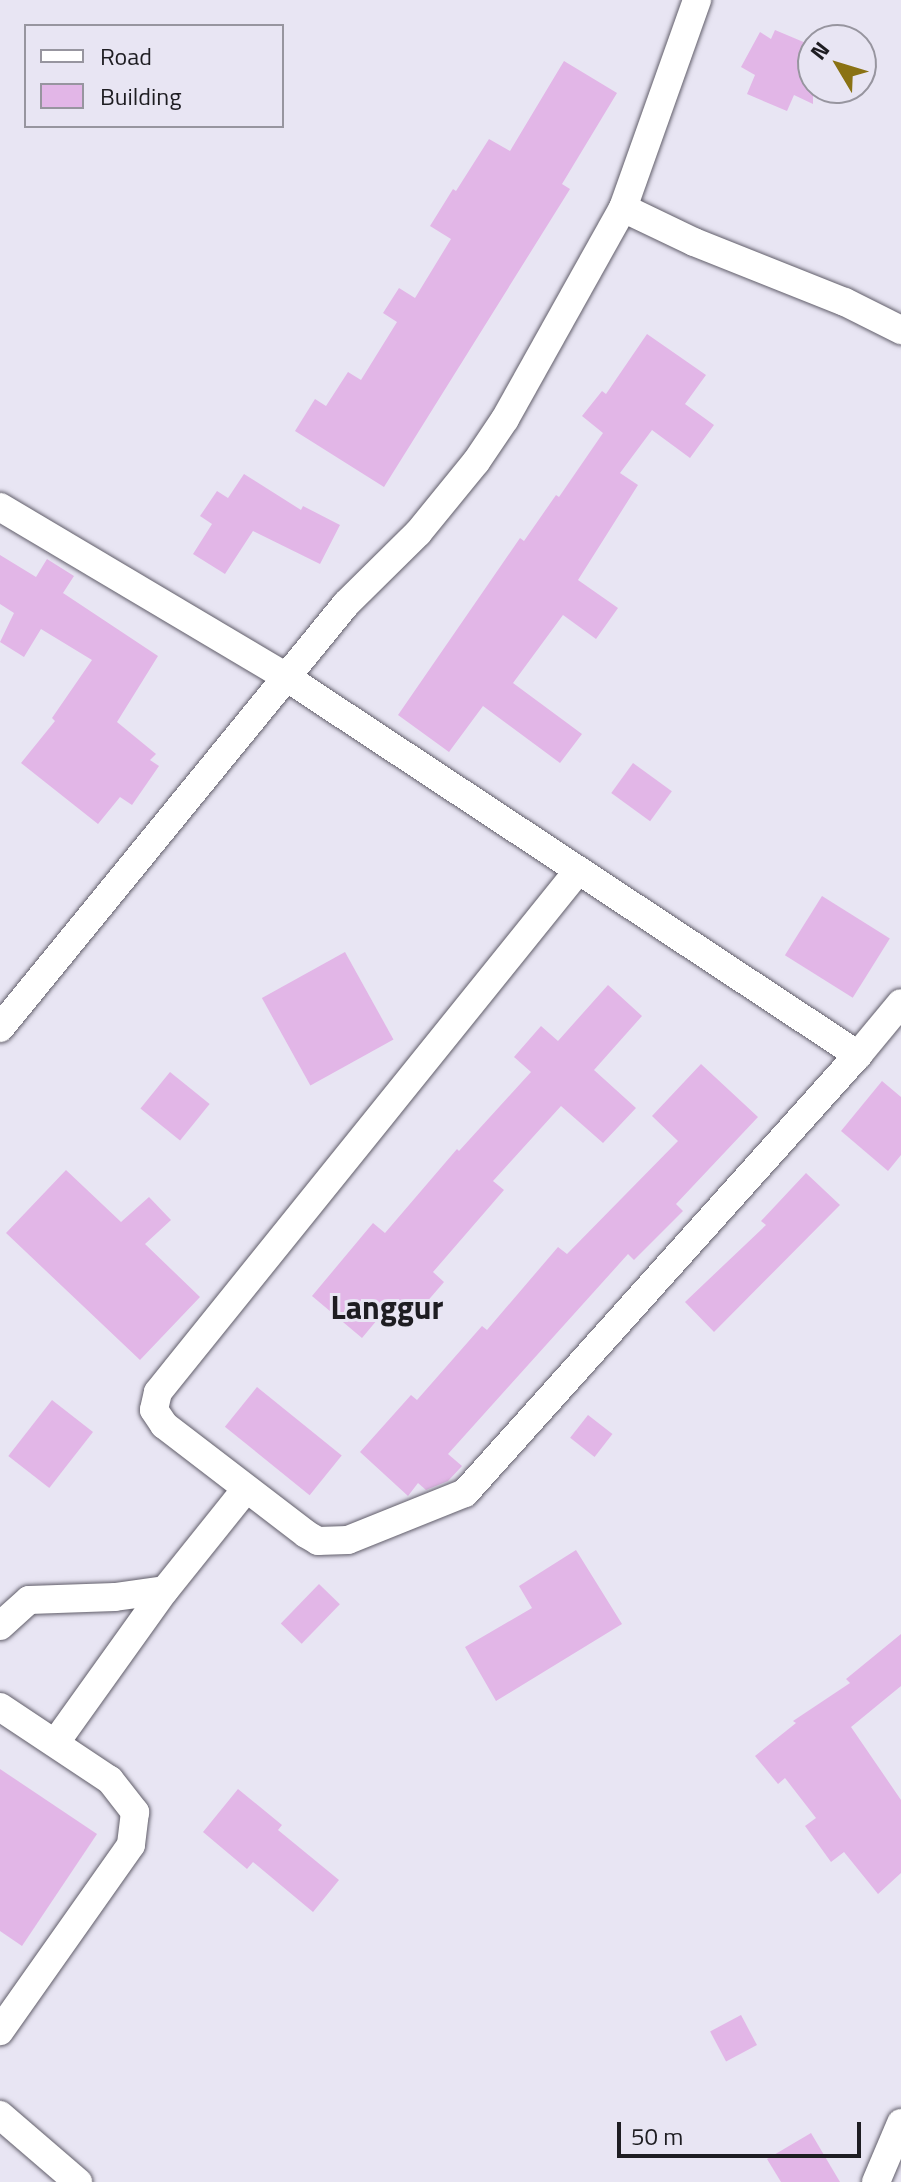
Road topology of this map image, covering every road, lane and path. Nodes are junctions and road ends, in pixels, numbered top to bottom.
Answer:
1 (697, 0) edge
2 (623, 208) junction
3 (901, 330) edge
4 (0, 507) edge
5 (286, 677) junction
6 (577, 872) junction
7 (901, 1003) edge
8 (2, 1020) edge
9 (858, 1055) junction
10 (245, 1490) junction
11 (165, 1590) junction
12 (0, 1626) edge
13 (0, 1707) edge
14 (56, 1742) junction
15 (0, 2031) edge
16 (901, 2123) edge
17 (4, 2124) edge
18 (78, 2182) edge
19 (876, 2182) edge

1 - 2 street
2 - 3 street
2 - 5 street
4 - 5 street
5 - 6 street
5 - 8 street
6 - 9 street
6 - 10 street
7 - 9 street
9 - 10 street
10 - 11 street
11 - 12 street
11 - 14 street
13 - 14 street
14 - 15 street
16 - 19 street
17 - 18 street

